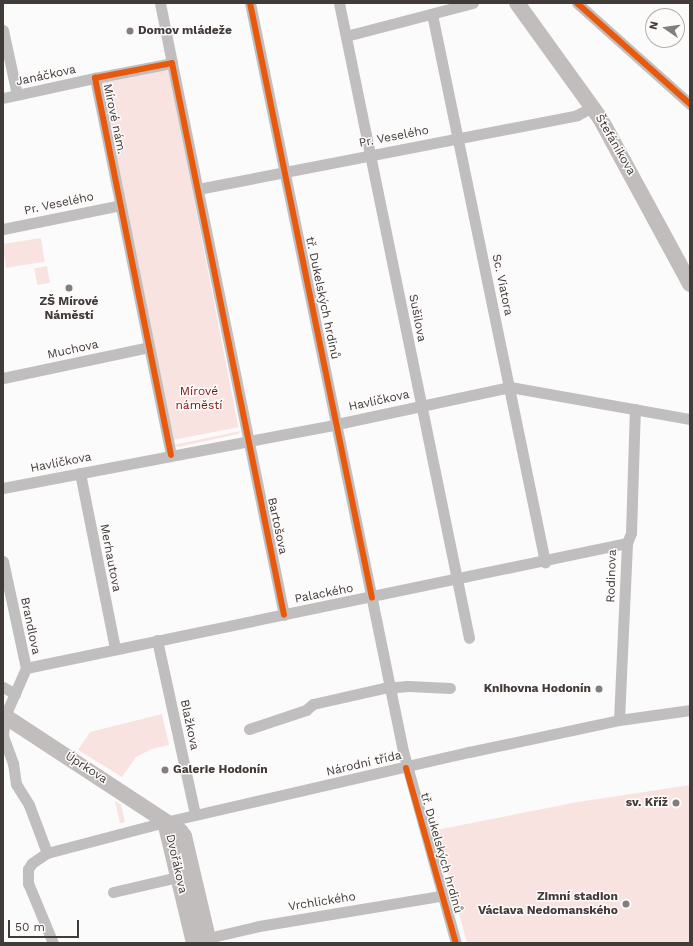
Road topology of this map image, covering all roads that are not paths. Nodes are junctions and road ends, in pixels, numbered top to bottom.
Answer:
1 (160, 3) edge
2 (250, 3) edge
3 (339, 3) edge
4 (473, 3) edge
5 (577, 3) edge
6 (522, 7) edge
7 (432, 14) junction
8 (3, 30) edge
9 (346, 36) junction
10 (172, 63) junction
11 (95, 78) junction
12 (16, 96) junction
13 (3, 98) edge
14 (690, 104) edge
15 (593, 108) junction
16 (458, 137) junction
17 (371, 154) junction
18 (284, 172) junction
19 (198, 189) junction
20 (121, 205) junction
21 (3, 229) edge
22 (690, 284) edge
23 (148, 347) junction
24 (3, 378) edge
25 (510, 387) junction
26 (422, 405) junction
27 (635, 409) junction
28 (690, 419) edge
29 (337, 424) junction
30 (248, 441) junction
31 (171, 455) junction
32 (80, 473) junction
33 (3, 488) edge
34 (627, 543) junction
35 (3, 561) edge
36 (545, 562) junction
37 (457, 580) junction
38 (5, 581) edge
39 (372, 598) junction
40 (284, 615) junction
41 (469, 638) dead end
42 (157, 640) junction
43 (115, 648) junction
44 (26, 668) junction
45 (3, 687) edge
46 (389, 688) junction
47 (450, 688) dead end
48 (15, 694) junction
49 (690, 710) edge
50 (4, 716) edge
51 (619, 720) junction
52 (248, 729) dead end
53 (406, 768) junction
54 (195, 815) junction
55 (166, 822) junction
56 (47, 853) junction
57 (178, 877) junction
58 (113, 892) dead end
59 (441, 896) junction
60 (204, 941) edge
61 (53, 943) edge
62 (456, 943) edge

1 - 10 street
2 - 18 street, tř. Dukelských hrdinů
3 - 9 street, Sušilova
4 - 7 street
5 - 14 street
6 - 15 main road, Štefánikova
7 - 9 street
7 - 16 street, Sc. Viatora
8 - 12 street
9 - 17 street, Sušilova
10 - 11 street, Mírové nám.
10 - 19 street
11 - 12 street, Janáčkova
11 - 20 street, Mírové nám.
12 - 13 street, Janáčkova
15 - 16 street, Pr. Veselého
15 - 22 main road, Štefánikova
16 - 17 street, Pr. Veselého
16 - 25 street, Sc. Viatora
17 - 18 street, Pr. Veselého
17 - 26 street, Sušilova
18 - 19 street, Pr. Veselého
18 - 29 street, tř. Dukelských hrdinů
19 - 30 street
20 - 21 street, Pr. Veselého
20 - 23 street, Mírové nám.
23 - 24 street, Muchova
23 - 31 street, Mírové nám.
25 - 26 street, Havlíčkova
25 - 27 street, Havlíčkova
25 - 36 street, Sc. Viatora
26 - 29 street, Havlíčkova
26 - 37 street, Sušilova
27 - 28 street, Havlíčkova
27 - 34 street, Rodinova
29 - 30 street, Havlíčkova
29 - 39 street, tř. Dukelských hrdinů
30 - 31 street, Havlíčkova
30 - 40 street, Bartošova
31 - 32 street, Havlíčkova
32 - 33 street, Havlíčkova
32 - 43 street, Merhautova
34 - 36 street, Palackého
34 - 51 street, Rodinova
35 - 38 street, Brandlova
36 - 37 street, Palackého
37 - 39 street, Palackého
37 - 41 street, Sušilova
38 - 44 street, Brandlova
39 - 40 street, Palackého
39 - 46 street, tř. Dukelských hrdinů
40 - 42 street, Palackého
42 - 43 street, Palackého
42 - 54 street, Blažkova
43 - 44 street, Palackého
44 - 48 street, Brandlova
45 - 48 street
46 - 47 street
46 - 52 street
46 - 53 street, tř. Dukelských hrdinů
48 - 50 street, Brandlova
49 - 51 street, Národní třída
50 - 55 main road, Úprkova
50 - 56 street, Brandlova
51 - 53 street, Národní třída
53 - 54 street, Národní třída
53 - 59 street, tř. Dukelských hrdinů
54 - 55 street, Národní třída
55 - 56 street, Národní třída
55 - 57 main road, Dvořákova
55 - 60 main road, Dvořákova
56 - 61 street
57 - 58 street
57 - 60 main road, Dvořákova
59 - 60 street, Vrchlického
59 - 62 street, tř. Dukelských hrdinů

